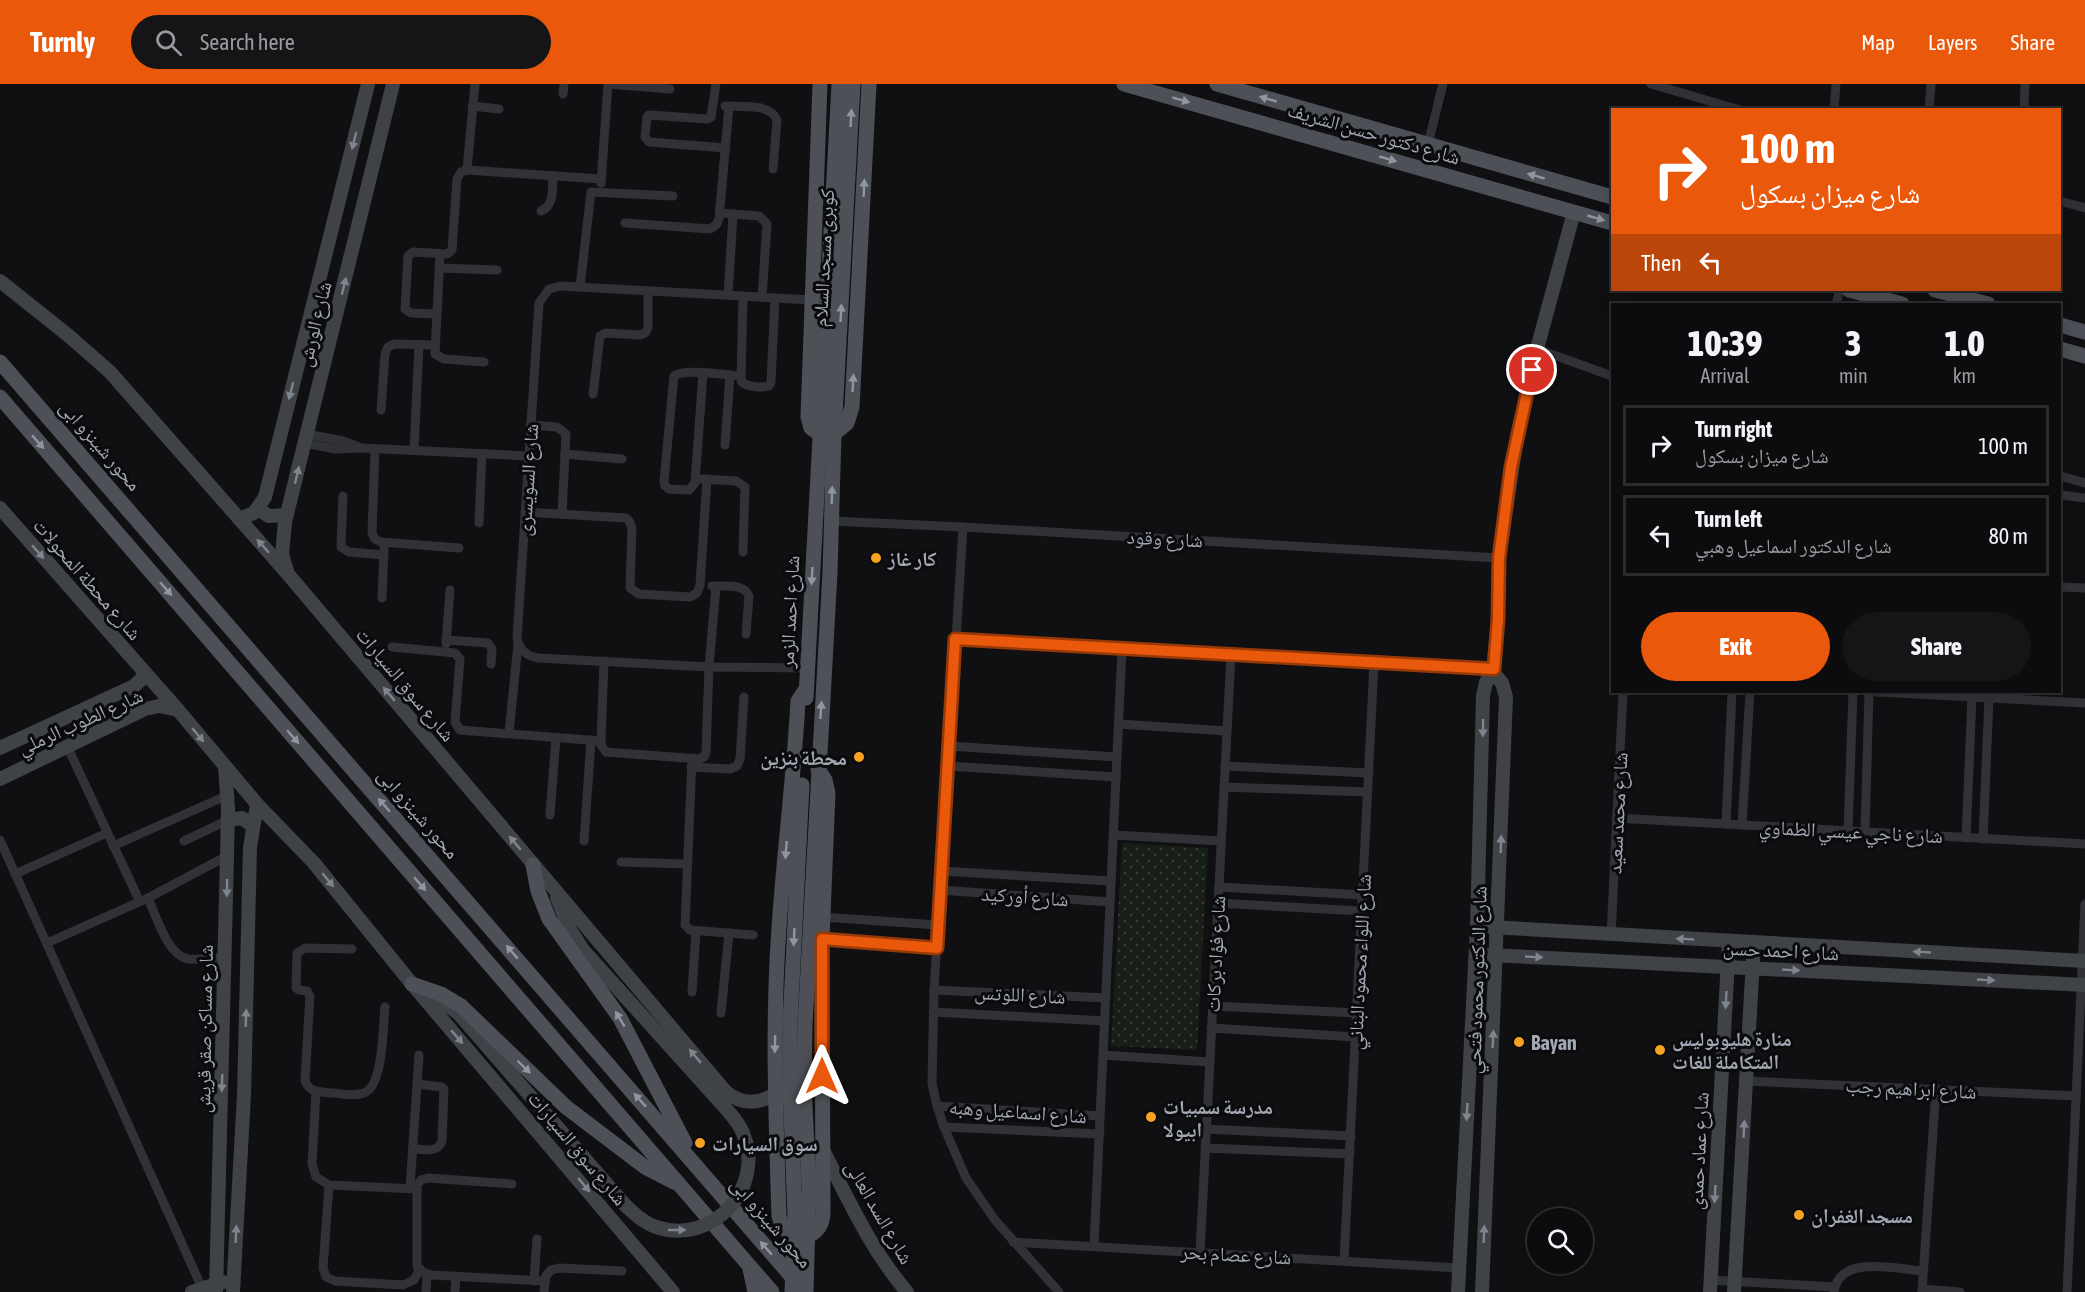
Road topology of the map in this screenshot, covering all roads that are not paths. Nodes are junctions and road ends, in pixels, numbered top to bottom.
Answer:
1 (368, 84) edge
2 (393, 84) edge
3 (475, 84) edge
4 (564, 84) edge
5 (609, 84) edge
6 (716, 84) edge
7 (820, 84) edge
8 (839, 84) edge
9 (853, 84) edge
10 (869, 84) edge
11 (1124, 84) edge
12 (1217, 84) edge
13 (1443, 84) edge
14 (1651, 84) edge
15 (1836, 84) edge
16 (1931, 84) edge
17 (2025, 84) edge
18 (619, 85) edge
19 (670, 89) dead end
20 (563, 94) dead end
21 (714, 105) junction
22 (472, 106) junction
23 (729, 106) junction
24 (1733, 108) edge
25 (1834, 108) edge
26 (1929, 108) edge
27 (2024, 108) edge
28 (499, 109) dead end
29 (1356, 124) junction
30 (1428, 144) junction
31 (726, 148) junction
32 (1349, 148) junction
33 (1495, 164) junction
34 (772, 169) dead end
35 (467, 170) junction
36 (553, 176) junction
37 (601, 179) junction
38 (1488, 187) junction
39 (600, 191) junction
40 (673, 196) dead end
41 (1611, 197) edge
42 (2061, 201) edge
43 (2085, 208) edge
44 (541, 211) dead end
45 (1574, 212) junction
46 (720, 213) junction
47 (733, 214) junction
48 (625, 223) dead end
49 (1611, 223) edge
50 (440, 254) junction
51 (440, 268) junction
52 (497, 270) dead end
53 (0, 281) edge
54 (580, 287) junction
55 (648, 291) junction
56 (1939, 291) edge
57 (728, 295) junction
58 (743, 296) junction
59 (1856, 296) edge
60 (762, 297) junction
61 (775, 298) junction
62 (812, 300) junction
63 (1896, 303) edge
64 (1984, 303) edge
65 (436, 314) junction
66 (2061, 325) edge
67 (2085, 332) edge
68 (419, 345) junction
69 (434, 345) junction
70 (1537, 349) junction
71 (2061, 349) edge
72 (2085, 356) edge
73 (0, 362) edge
74 (484, 362) dead end
75 (703, 374) junction
76 (735, 375) junction
77 (1611, 376) edge
78 (593, 394) dead end
79 (0, 397) edge
80 (381, 410) dead end
81 (530, 425) junction
82 (827, 434) junction
83 (306, 438) junction
84 (725, 444) dead end
85 (375, 448) junction
86 (414, 450) junction
87 (482, 454) junction
88 (566, 454) junction
89 (529, 456) junction
90 (622, 459) dead end
91 (2061, 476) edge
92 (695, 479) junction
93 (707, 479) junction
94 (2085, 483) edge
95 (2061, 495) edge
96 (343, 496) dead end
97 (2085, 498) edge
98 (0, 508) edge
99 (258, 509) junction
100 (525, 512) junction
101 (562, 513) junction
102 (287, 515) junction
103 (239, 519) junction
104 (831, 521) junction
105 (479, 523) dead end
106 (963, 526) junction
107 (385, 542) junction
108 (459, 548) dead end
109 (743, 552) dead end
110 (384, 555) junction
111 (1499, 558) junction
112 (287, 573) junction
113 (700, 585) junction
114 (716, 586) junction
115 (2061, 586) edge
116 (2085, 588) edge
117 (450, 590) dead end
118 (382, 598) dead end
119 (746, 634) dead end
120 (955, 639) junction
121 (446, 640) junction
122 (518, 644) junction
123 (392, 647) dead end
124 (1122, 649) junction
125 (445, 652) junction
126 (1231, 655) junction
127 (604, 661) junction
128 (1374, 663) junction
129 (491, 664) dead end
130 (709, 667) junction
131 (807, 668) junction
132 (1494, 670) junction
133 (146, 675) junction
134 (806, 690) junction
135 (121, 692) junction
136 (1623, 693) edge
137 (1732, 693) edge
138 (1750, 693) edge
139 (1853, 693) edge
140 (1869, 693) edge
141 (1923, 693) edge
142 (744, 697) dead end
143 (1972, 697) junction
144 (1989, 698) junction
145 (2085, 703) edge
146 (177, 710) junction
147 (131, 714) junction
148 (1119, 724) junction
149 (1227, 731) junction
150 (508, 733) junction
151 (556, 738) junction
152 (596, 741) junction
153 (67, 746) junction
154 (949, 746) junction
155 (0, 748) edge
156 (1117, 757) junction
157 (692, 763) junction
158 (948, 766) junction
159 (1226, 766) junction
160 (225, 767) junction
161 (818, 769) junction
162 (1369, 773) junction
163 (1116, 777) junction
164 (0, 779) edge
165 (1224, 786) junction
166 (1367, 792) junction
167 (228, 795) junction
168 (257, 804) junction
169 (550, 815) dead end
170 (1616, 818) junction
171 (228, 820) junction
172 (1726, 824) junction
173 (1742, 825) junction
174 (253, 826) junction
175 (1848, 831) junction
176 (1865, 832) junction
177 (107, 833) junction
178 (1114, 835) junction
179 (1966, 838) junction
180 (1983, 839) junction
181 (0, 840) edge
182 (184, 841) dead end
183 (584, 841) dead end
184 (1221, 841) junction
185 (2085, 844) edge
186 (113, 846) junction
187 (227, 856) junction
188 (621, 862) dead end
189 (687, 864) junction
190 (533, 865) junction
191 (941, 871) junction
192 (15, 874) junction
193 (1112, 881) junction
194 (1219, 887) junction
195 (555, 890) junction
196 (940, 890) junction
197 (1363, 895) junction
198 (144, 900) junction
199 (1110, 902) junction
200 (1218, 903) junction
201 (2085, 904) edge
202 (1362, 911) junction
203 (822, 916) junction
204 (938, 925) junction
205 (1477, 927) junction
206 (1498, 928) junction
207 (696, 931) junction
208 (729, 933) junction
209 (753, 935) dead end
210 (1611, 935) junction
211 (822, 939) junction
212 (1729, 941) junction
213 (1754, 942) junction
214 (47, 943) junction
215 (937, 948) junction
216 (352, 949) dead end
217 (1475, 954) junction
218 (1496, 955) junction
219 (225, 957) junction
220 (2084, 961) edge
221 (1727, 967) junction
222 (1752, 968) junction
223 (2083, 985) edge
224 (415, 988) junction
225 (934, 990) junction
226 (692, 992) dead end
227 (1106, 998) junction
228 (1213, 1005) junction
229 (385, 1007) dead end
230 (933, 1012) junction
231 (722, 1013) dead end
232 (1357, 1013) junction
233 (1105, 1021) junction
234 (1211, 1028) junction
235 (1356, 1037) junction
236 (419, 1054) dead end
237 (1103, 1055) junction
238 (1210, 1062) junction
239 (1746, 1081) junction
240 (417, 1084) junction
241 (797, 1087) junction
242 (1936, 1088) junction
243 (316, 1092) junction
244 (775, 1094) junction
245 (2076, 1096) junction
246 (937, 1106) junction
247 (1100, 1116) junction
248 (944, 1127) junction
249 (1206, 1129) junction
250 (1100, 1134) junction
251 (1351, 1136) junction
252 (1205, 1148) junction
253 (413, 1149) junction
254 (823, 1149) junction
255 (1350, 1154) junction
256 (696, 1164) junction
257 (679, 1184) junction
258 (329, 1185) junction
259 (512, 1185) dead end
260 (414, 1189) junction
261 (537, 1239) dead end
262 (1013, 1242) junction
263 (1094, 1246) junction
264 (1200, 1252) junction
265 (1344, 1261) junction
266 (749, 1266) junction
267 (1459, 1268) junction
268 (622, 1270) dead end
269 (1923, 1271) junction
270 (423, 1272) junction
271 (456, 1276) junction
272 (335, 1281) junction
273 (539, 1281) junction
274 (234, 1286) edge
275 (1711, 1286) edge
276 (1735, 1287) edge
277 (217, 1288) edge
278 (197, 1290) edge
279 (1834, 1290) edge
280 (1922, 1291) edge
281 (335, 1292) edge
282 (426, 1292) edge
283 (455, 1292) edge
284 (544, 1292) edge
285 (673, 1292) edge
286 (755, 1292) edge
287 (772, 1292) edge
288 (792, 1292) edge
289 (806, 1292) edge
290 (907, 1292) edge
291 (1059, 1292) edge
292 (1458, 1292) edge
293 (1482, 1292) edge
294 (1960, 1292) edge
295 (2067, 1292) edge

1 -> 99 street, شارع الورش
83 -> 2 street, شارع الورش
3 - 22 street
4 - 20 street
5 - 18 street
5 - 37 street
6 - 21 street
7 - 62 main road, شارع احمد الزمر
8 - 82 main road, كوبرى مسجد السلام
82 -> 9 main road, كوبرى مسجد السلام
82 -> 10 main road
11 -> 32 main road, شارع دكتور حسن الشريف
29 -> 12 main road, شارع دكتور حسن الشريف
13 - 30 street
14 - 24 street
15 - 25 street
16 - 26 street
17 - 27 street
18 - 19 street
21 - 23 street
21 - 31 street
22 - 28 street
22 - 35 street
23 - 31 street
23 - 34 street
29 - 30 main road, شارع دكتور حسن الشريف
29 - 32 main road
30 - 33 main road, شارع دكتور حسن الشريف
31 - 46 street
32 -> 38 main road, شارع دكتور حسن الشريف
33 - 38 main road
41 -> 33 main road, شارع دكتور حسن الشريف
35 - 36 street
35 - 50 street
36 - 37 street
36 - 44 street
37 - 39 street
38 - 45 main road, شارع دكتور حسن الشريف
39 - 40 street
39 - 54 street
42 - 43 street
45 -> 49 main road, شارع دكتور حسن الشريف
45 - 70 street, شارع الدكتور محمود فتحي
46 - 47 street
46 - 48 street
47 - 57 street
47 - 60 street
50 - 51 street
50 - 65 street
51 - 52 street
51 - 65 street
53 - 103 street, شارع سوق السيارات
54 - 55 street, شارع السويسرى
54 - 81 street, شارع السويسرى
55 - 57 street, شارع السويسرى
55 - 78 street
56 - 64 main road
57 - 58 street, شارع السويسرى
58 - 60 street, شارع السويسرى
58 - 76 street
59 - 63 main road
60 - 61 street, شارع السويسرى
61 - 62 street, شارع السويسرى
61 - 76 street
62 - 82 main road, شارع احمد الزمر
65 - 69 street
66 - 67 main road
68 - 69 street
68 - 80 street
68 - 86 street
69 - 74 street
70 - 77 street
70 - 111 street, شارع الدكتور محمود فتحي
71 - 72 main road
256 -> 73 main road, محور شينزو ابى
75 - 76 street
75 - 92 street
75 - 92 street
76 - 84 street
79 -> 257 main road
81 - 88 street
81 - 89 street, شارع السويسرى
104 -> 82 main road, شارع احمد الزمر
82 -> 131 main road, شارع احمد الزمر
83 - 85 street
102 -> 83 street, شارع الورش
85 - 86 street
85 - 107 street
86 - 87 street
87 - 89 street
87 - 105 street
88 - 90 street
88 - 101 street
89 - 100 street, شارع السويسرى
91 - 94 street
92 - 93 street
93 - 109 street
93 - 113 street
95 - 97 street
96 - 110 street
98 -> 133 street, شارع محطة المحولات
99 - 102 street
99 - 103 street
100 - 101 street
100 - 122 street, شارع السويسرى
101 - 113 street
102 - 112 street, شارع الورش
112 -> 103 street, شارع سوق السيارات
104 - 106 street, شارع وقود
161 -> 104 main road, شارع احمد الزمر
106 - 111 street, شارع وقود
106 - 120 street
107 - 108 street
107 - 110 street
110 - 118 street
111 - 132 street, شارع الدكتور محمود فتحي
190 -> 112 street, شارع سوق السيارات
113 - 114 street
114 - 119 street
114 - 130 street
115 - 116 street
117 - 121 street
120 - 124 street
120 - 154 street
121 - 125 street
121 - 129 street
122 - 127 street
122 - 150 street, شارع السويسرى
123 - 125 street
124 - 126 street
124 - 148 street
125 - 150 street
126 - 128 street
126 - 149 street, شارع فؤاد بركات
127 - 130 street
127 - 152 street
128 - 132 street
128 - 162 street, شارع اللواء محمود البناني
130 - 131 street
130 - 157 street
131 - 134 main road, شارع احمد الزمر
132 -> 205 street, شارع الدكتور محمود فتحي
206 -> 132 street, شارع الدكتور محمود فتحي
133 - 135 street, شارع الطوب الرملي
133 - 146 street, شارع سوق السيارات
134 -> 241 main road
134 -> 244 main road, شارع احمد الزمر
135 - 147 street
135 - 155 street, شارع الطوب الرملي
136 - 170 street, شارع محمد سعيد
137 - 172 street
138 - 173 street
139 - 175 street
140 - 176 street
141 - 143 street
142 - 157 street
143 - 144 street
143 - 179 street
144 - 145 street
144 - 180 street
146 - 147 street, شارع الطوب الرملي
146 -> 160 street, شارع سوق السيارات
147 - 153 street, شارع الطوب الرملي
148 - 149 street
148 - 156 street
149 - 159 street, شارع فؤاد بركات
150 - 151 street
151 - 152 street
151 - 169 street
152 - 157 street
152 - 183 street
153 - 164 street, شارع الطوب الرملي
153 - 177 street
154 - 156 street
154 - 158 street
156 - 163 street
157 - 189 street
158 - 163 street
158 - 191 street
159 - 162 street
159 - 165 street, شارع فؤاد بركات
160 - 167 street, شارع مساكن صقر قريش
160 - 168 street, شارع سوق السيارات
161 - 203 main road, شارع احمد الزمر
161 - 241 main road
162 - 166 street, شارع اللواء محمود البناني
163 - 178 street
165 - 166 street
165 - 184 street, شارع فؤاد بركات
166 - 197 street, شارع اللواء محمود البناني
167 - 171 street, شارع مساكن صقر قريش
167 - 186 street
168 - 174 street, شارع مساكن صقر قريش
168 -> 224 street, شارع سوق السيارات
170 - 172 street, شارع ناجي عيسي الطماوي
170 - 210 street, شارع محمد سعيد
171 - 174 street
171 - 182 street
171 - 187 street, شارع مساكن صقر قريش
172 - 173 street, شارع ناجي عيسي الطماوي
173 - 175 street, شارع ناجي عيسي الطماوي
274 -> 174 street, شارع مساكن صقر قريش
175 - 176 street, شارع ناجي عيسي الطماوي
176 - 179 street, شارع ناجي عيسي الطماوي
177 - 186 street
177 - 192 street
178 - 184 street
178 - 193 street
179 - 180 street, شارع ناجي عيسي الطماوي
180 - 185 street, شارع ناجي عيسي الطماوي
181 - 192 street
184 - 194 street, شارع فؤاد بركات
186 - 198 street
187 - 198 street
187 -> 219 street, شارع مساكن صقر قريش
188 - 189 street
189 - 207 street
190 - 195 street, شارع سوق السيارات
256 -> 190 main road
191 - 193 street, شارع أوركيد
191 - 196 street
192 - 214 street
193 - 199 street
194 - 197 street
194 - 200 street, شارع فؤاد بركات
224 -> 195 street, bridge
244 -> 195 street, شارع سوق السيارات
196 - 199 street, شارع أوركيد
196 - 204 street
197 - 202 street, شارع اللواء محمود البناني
198 - 214 street
198 - 219 street
199 - 227 street
200 - 202 street
200 - 228 street, شارع فؤاد بركات
201 - 220 street
202 - 232 street, شارع اللواء محمود البناني
203 - 204 street
203 - 211 main road, شارع احمد الزمر
204 - 215 street
205 - 206 street, شارع احمد حسن
205 - 217 street, شارع الدكتور محمود فتحي
206 - 210 street, شارع احمد حسن
206 - 218 street, شارع الدكتور محمود فتحي
207 - 208 street
207 - 226 street
208 - 209 street
208 - 231 street
212 -> 210 street, شارع احمد حسن
211 - 215 street
211 - 254 main road, شارع احمد الزمر
212 - 213 street, شارع احمد حسن
212 - 221 street, شارع عماد حمدى
220 -> 213 street, شارع احمد حسن
213 - 222 street
214 - 278 street
215 - 225 street
216 - 243 street
217 - 218 street, شارع احمد حسن
217 -> 267 street, شارع الدكتور محمود فتحي
218 -> 221 street, شارع احمد حسن
293 -> 218 street, شارع الدكتور محمود فتحي
219 -> 277 street, شارع مساكن صقر قريش
220 - 223 street
221 - 222 street, شارع احمد حسن
221 -> 275 street, شارع عماد حمدى
222 -> 223 street, شارع احمد حسن
222 - 239 street
223 - 245 street
224 -> 257 main road
224 -> 285 street, شارع سوق السيارات
225 - 227 street, شارع اللوتس
225 - 230 street
227 - 233 street
228 - 232 street
228 - 234 street, شارع فؤاد بركات
229 - 243 street
230 - 233 street, شارع اللوتس
230 - 246 street
232 - 235 street, شارع اللواء محمود البناني
233 - 237 street
234 - 235 street
234 - 238 street, شارع فؤاد بركات
235 - 251 street, شارع اللواء محمود البناني
236 - 240 street
237 - 238 street
237 - 247 street
238 - 249 street, شارع فؤاد بركات
239 - 242 street, شارع ابراهيم رجب
276 -> 239 street
240 - 253 street
240 - 253 street
241 - 288 main road, bridge
241 - 289 main road, bridge
242 - 245 street, شارع ابراهيم رجب
242 - 269 street
243 - 258 street
244 - 254 main road, شارع احمد الزمر
245 - 295 street
246 - 247 street, شارع اسماعيل وهبه
246 - 248 street
247 - 250 street
248 - 250 street, شارع اسماعيل وهبه
248 - 262 street
249 - 251 street
249 - 252 street, شارع فؤاد بركات
250 - 263 street
251 - 255 street, شارع اللواء محمود البناني
252 - 255 street
252 - 264 street, شارع فؤاد بركات
253 - 260 street
254 - 290 street, شارع السد العالى
255 - 265 street, شارع اللواء محمود البناني
289 -> 256 main road, محور شينزو ابى
257 - 266 main road
258 - 260 street
258 - 272 street
259 - 260 street
260 - 270 street
261 - 273 street
262 - 263 street, شارع عصام بحر
262 - 291 street
263 - 264 street, شارع عصام بحر
264 - 265 street, شارع عصام بحر
265 - 267 street, شارع عصام بحر
266 - 286 main road
266 - 287 main road
267 - 292 street, شارع الدكتور محمود فتحي
268 - 273 street
269 - 279 street
269 - 280 street
270 - 271 street
270 - 272 street
270 - 282 street
271 - 273 street
271 - 283 street
272 - 281 street
273 - 284 street
274 - 277 street
275 - 276 street
276 - 279 street
277 - 278 street
280 - 294 street

